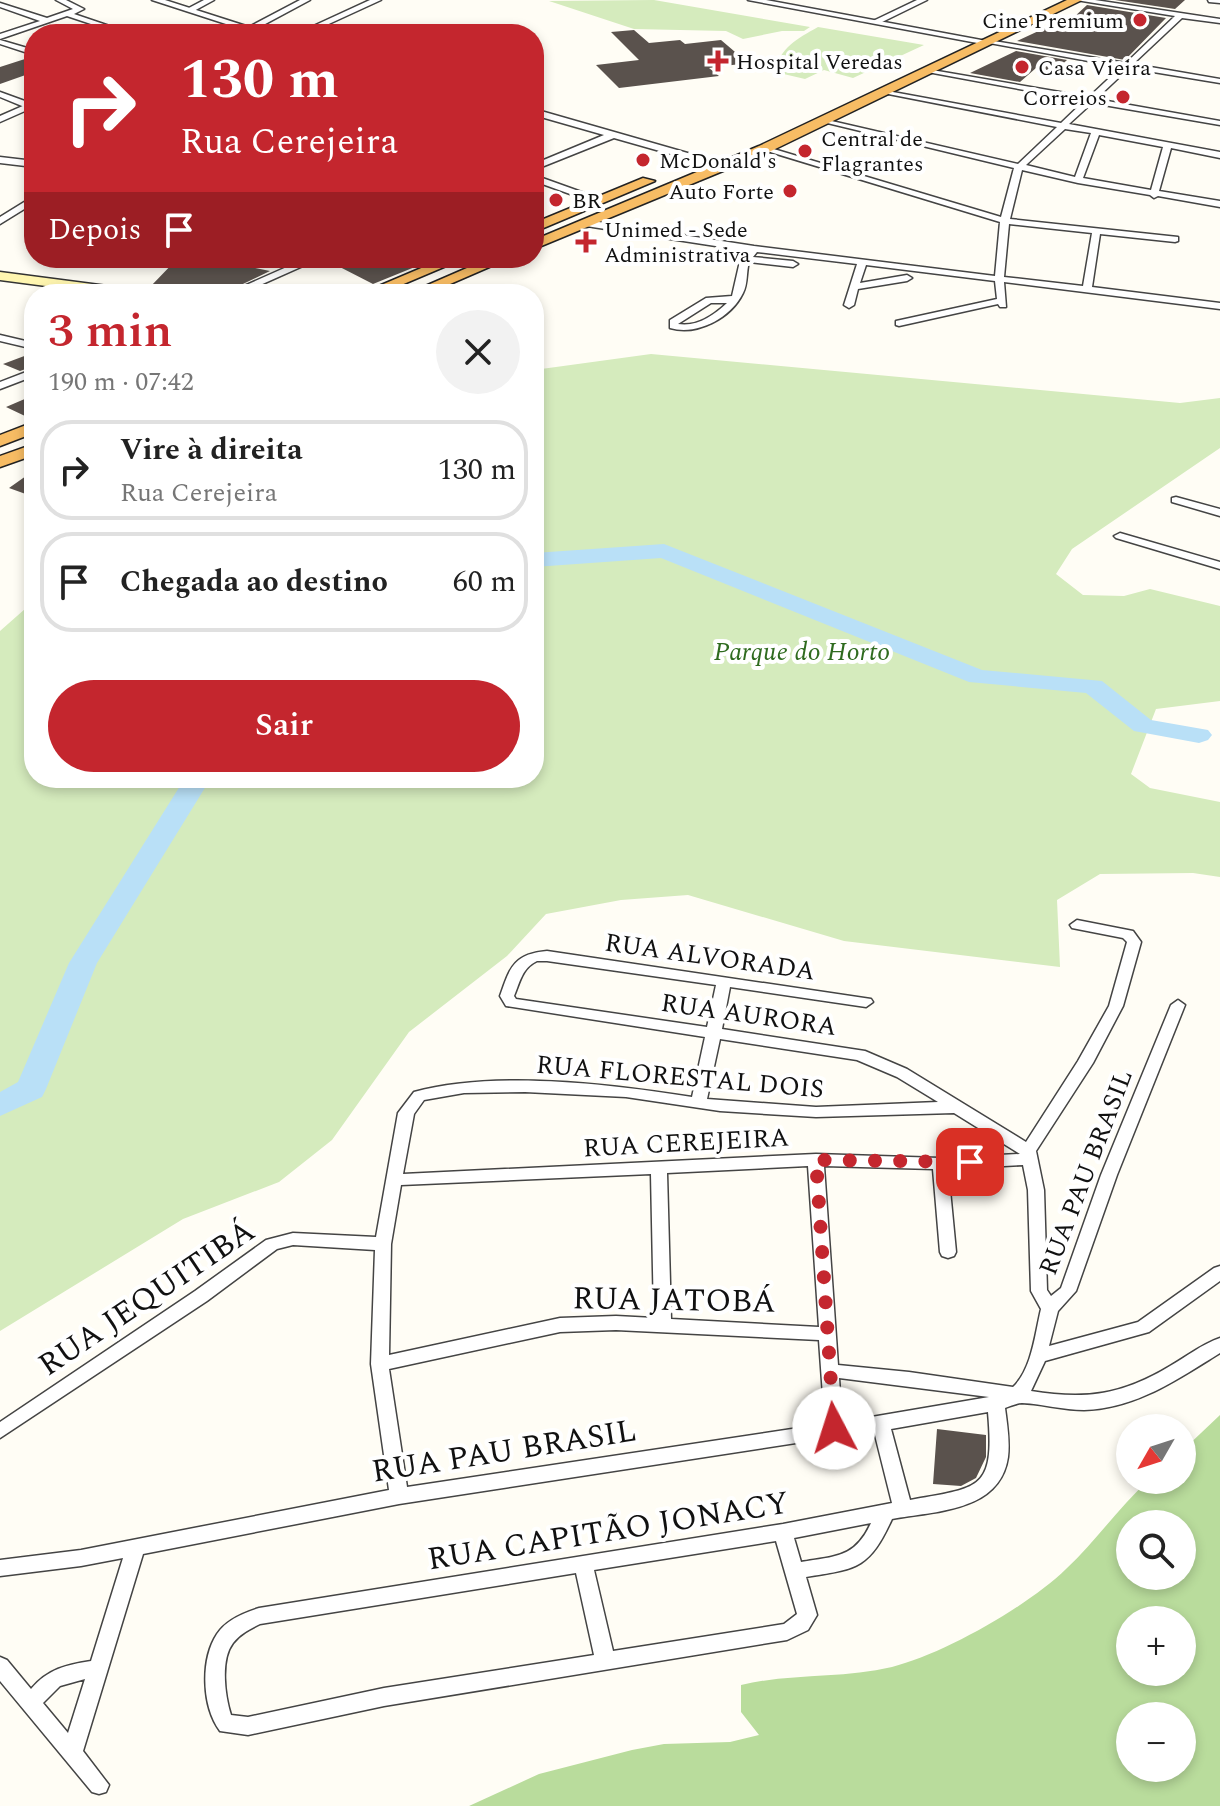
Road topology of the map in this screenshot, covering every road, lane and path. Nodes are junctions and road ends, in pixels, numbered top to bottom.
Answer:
1 (60, 0) edge
2 (156, 0) edge
3 (210, 0) edge
4 (306, 0) edge
5 (377, 0) edge
6 (387, 0) edge
7 (752, 0) edge
8 (821, 0) edge
9 (923, 0) edge
10 (1045, 0) edge
11 (1078, 0) edge
12 (1098, 0) edge
13 (1212, 0) edge
14 (1220, 1) edge
15 (0, 5) edge
16 (807, 9) junction
17 (189, 10) junction
18 (68, 14) junction
19 (1182, 14) junction
20 (48, 21) junction
21 (877, 21) junction
22 (1220, 21) edge
23 (39, 24) edge
24 (98, 24) edge
25 (234, 24) edge
26 (259, 24) edge
27 (323, 24) edge
28 (338, 24) edge
29 (24, 29) edge
30 (1, 37) edge
31 (966, 37) junction
32 (988, 42) junction
33 (24, 48) edge
34 (1128, 64) junction
35 (926, 71) junction
36 (1220, 81) edge
37 (882, 92) junction
38 (0, 94) edge
39 (1088, 101) junction
40 (24, 102) edge
41 (24, 108) edge
42 (544, 115) edge
43 (2, 117) edge
44 (823, 121) junction
45 (1220, 123) edge
46 (1062, 126) junction
47 (1096, 132) junction
48 (613, 135) junction
49 (1168, 145) junction
50 (764, 149) junction
51 (1220, 155) edge
52 (702, 160) junction
53 (2, 162) edge
54 (24, 162) edge
55 (544, 163) edge
56 (1018, 168) junction
57 (1078, 180) junction
58 (544, 182) edge
59 (1154, 195) junction
60 (598, 201) junction
61 (1220, 204) edge
62 (24, 205) edge
63 (0, 221) edge
64 (1005, 221) junction
65 (544, 222) edge
66 (586, 223) junction
67 (1096, 233) junction
68 (544, 241) edge
69 (1174, 243) dead end
70 (754, 249) junction
71 (725, 257) dead end
72 (747, 259) junction
73 (862, 262) junction
74 (806, 265) dead end
75 (292, 268) edge
76 (433, 268) edge
77 (478, 268) edge
78 (0, 276) edge
79 (907, 278) dead end
80 (999, 278) junction
81 (61, 284) edge
82 (255, 284) edge
83 (392, 284) edge
84 (439, 284) edge
85 (855, 287) junction
86 (1087, 288) junction
87 (1220, 291) edge
88 (735, 300) junction
89 (849, 305) dead end
90 (1218, 305) edge
91 (899, 323) dead end
92 (0, 338) edge
93 (24, 344) edge
94 (24, 376) edge
95 (0, 386) edge
96 (24, 431) edge
97 (0, 441) edge
98 (24, 453) edge
99 (0, 462) edge
100 (1220, 499) edge
101 (1176, 500) dead end
102 (1208, 508) junction
103 (1220, 513) edge
104 (1120, 536) dead end
105 (1220, 566) edge
106 (1077, 925) dead end
107 (547, 956) joint
108 (724, 982) junction
109 (866, 1002) dead end
110 (1178, 1005) dead end
111 (713, 1034) junction
112 (699, 1102) junction
113 (960, 1107) junction
114 (1028, 1155) junction
115 (816, 1160) junction
116 (940, 1164) junction
117 (659, 1168) junction
118 (393, 1180) junction
119 (383, 1244) junction
120 (948, 1252) dead end
121 (1220, 1272) edge
122 (1050, 1308) junction
123 (663, 1326) junction
124 (825, 1334) junction
125 (1220, 1345) edge
126 (1039, 1356) junction
127 (380, 1364) junction
128 (829, 1371) junction
129 (1016, 1395) junction
130 (996, 1404) junction
131 (881, 1424) junction
132 (834, 1428) junction
133 (0, 1431) edge
134 (399, 1496) junction
135 (894, 1511) junction
136 (783, 1532) junction
137 (135, 1548) junction
138 (583, 1564) junction
139 (0, 1568) edge
140 (795, 1571) junction
141 (605, 1661) junction
142 (0, 1666) edge
143 (96, 1669) junction
144 (32, 1703) junction
145 (73, 1751) junction
146 (99, 1785) dead end

1 - 18 street
2 - 17 street
3 - 17 street
4 - 26 street
5 - 27 street
6 - 28 street
7 - 16 street
8 - 16 street
9 - 21 street
10 - 31 highway
11 - 12 street
11 - 32 highway
12 - 19 street
13 - 14 street
15 - 20 street
16 - 21 street
17 - 25 street
18 - 20 street
18 - 24 street
19 - 22 street
19 - 34 street
20 - 23 street
21 - 31 street
29 - 30 street
30 - 33 street
31 - 32 street
31 - 52 highway
32 - 34 street
32 - 35 highway
34 - 36 street
34 - 39 street
35 - 37 highway
35 - 39 street
37 - 44 highway
37 - 46 street
38 - 40 street
39 - 45 street
39 - 46 street
41 - 43 street
42 - 48 street
44 - 50 highway
44 - 56 street
46 - 47 street
46 - 56 street
47 - 49 street
47 - 57 street
48 - 52 street
48 - 55 street
49 - 51 street
49 - 59 street
50 - 64 street
50 - 66 highway
52 - 60 highway
53 - 54 street
56 - 57 street
56 - 64 street
57 - 59 street
58 - 60 street
59 - 61 street
60 - 65 highway
62 - 63 street
64 - 67 street
64 - 80 street
66 - 68 highway
66 - 70 street
67 - 69 street
67 - 86 street
70 - 72 street
70 - 73 street
71 - 72 street
72 - 74 street
72 - 88 street
73 - 80 street
73 - 85 street
75 - 82 street
76 - 83 highway
77 - 84 highway
78 - 81 main road
79 - 85 street
80 - 86 street
80 - 91 street
85 - 89 street
86 - 90 street
87 - 90 street
88 - 88 street
92 - 93 street
94 - 95 street
96 - 97 highway
98 - 99 highway
100 - 102 street
101 - 102 street
102 - 103 street
104 - 105 street
106 - 114 street
107 - 108 street, RUA ALVORADA
107 - 111 street, RUA AURORA
108 - 109 street, RUA ALVORADA
108 - 111 street
110 - 122 street, RUA PAU BRASIL
111 - 112 street
111 - 113 street, RUA AURORA
112 - 113 street, RUA FLORESTAL DOIS
112 - 118 street, RUA FLORESTAL DOIS
113 - 114 street, RUA AURORA
114 - 116 street, RUA CEREJEIRA
114 - 122 street
115 - 116 street, RUA CEREJEIRA
115 - 117 street, RUA CEREJEIRA
115 - 124 street
116 - 120 street
117 - 118 street, RUA CEREJEIRA
117 - 123 street
118 - 119 street
119 - 127 street
119 - 133 street, RUA JEQUITIBÁ
121 - 126 street
122 - 126 street, RUA PAU BRASIL
123 - 124 street, RUA JATOBÁ
123 - 127 street, RUA JATOBÁ
124 - 128 street
125 - 129 street
126 - 129 street, RUA PAU BRASIL
127 - 134 street
128 - 129 street
128 - 132 street
129 - 130 street, RUA PAU BRASIL
130 - 131 street, RUA PAU BRASIL
130 - 135 street, RUA CAPITÃO JONACY
131 - 132 street, RUA PAU BRASIL
131 - 135 street
132 - 134 street, RUA PAU BRASIL
134 - 137 street, RUA PAU BRASIL
135 - 136 street, RUA CAPITÃO JONACY
135 - 140 street
136 - 138 street, RUA CAPITÃO JONACY
136 - 140 street
137 - 139 street, RUA PAU BRASIL
137 - 143 street
138 - 141 street
138 - 141 street, RUA CAPITÃO JONACY
140 - 141 street
142 - 144 street
143 - 144 street
143 - 145 street
144 - 145 street
145 - 146 street

